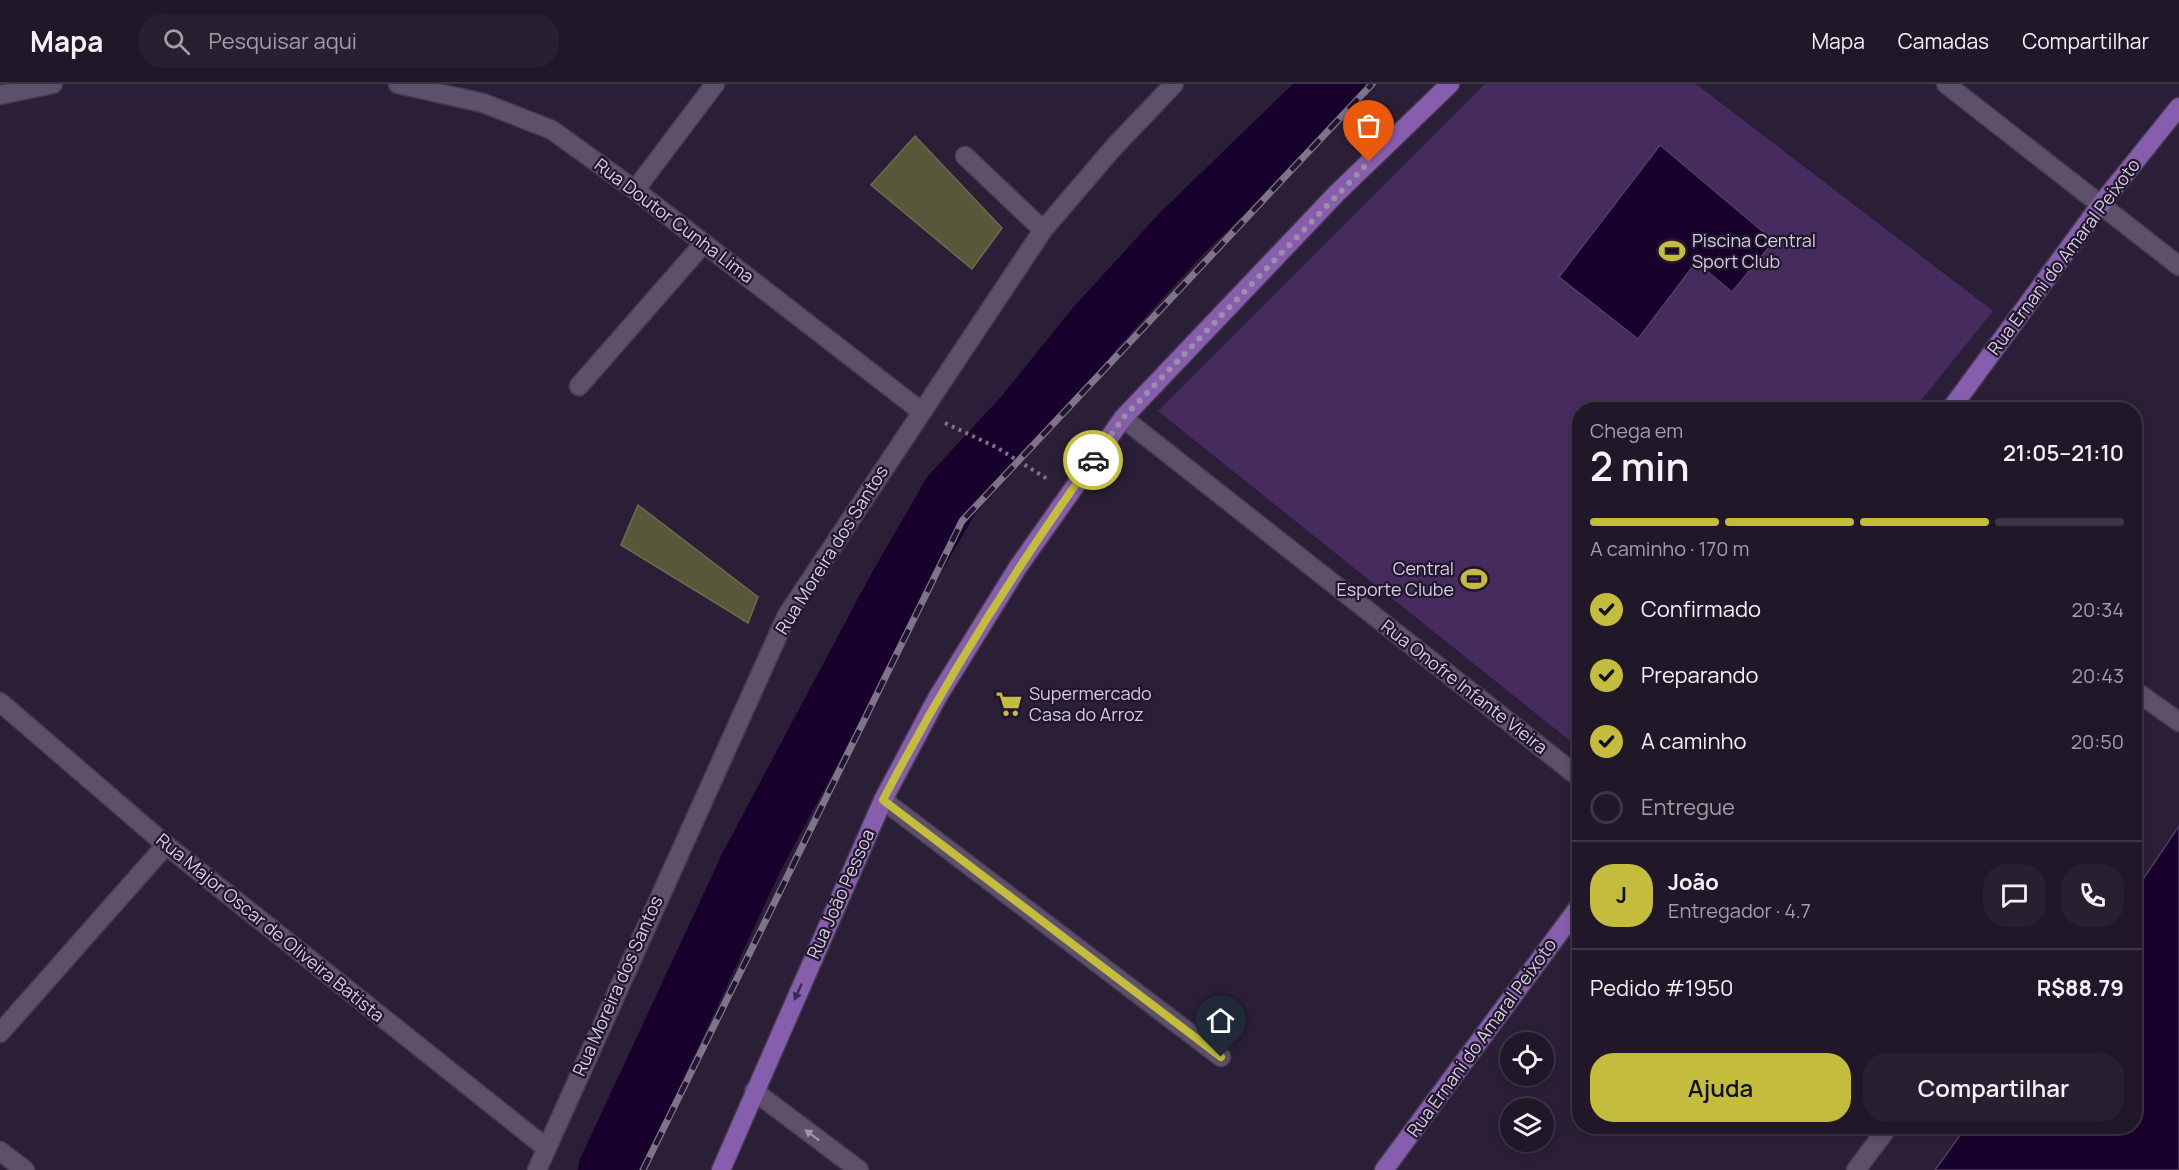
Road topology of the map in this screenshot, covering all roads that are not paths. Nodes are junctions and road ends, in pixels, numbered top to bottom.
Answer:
1 (53, 84) edge
2 (398, 84) edge
3 (715, 84) edge
4 (1174, 84) edge
5 (1449, 84) edge
6 (1946, 84) edge
7 (0, 95) edge
8 (2179, 107) edge
9 (965, 156) dead end
10 (635, 190) junction
11 (2101, 204) junction
12 (1043, 230) junction
13 (704, 243) junction
14 (2179, 266) edge
15 (579, 386) dead end
16 (1956, 402) edge
17 (922, 412) junction
18 (1123, 418) junction
19 (2142, 696) edge
20 (0, 702) edge
21 (2179, 723) edge
22 (1572, 772) edge
23 (883, 800) junction
24 (166, 845) junction
25 (1572, 916) edge
26 (0, 1033) edge
27 (1221, 1057) dead end
28 (754, 1091) junction
29 (1883, 1134) edge
30 (545, 1147) junction
31 (0, 1151) edge
32 (25, 1170) edge
33 (537, 1170) edge
34 (721, 1170) edge
35 (859, 1170) edge
36 (1384, 1170) edge
37 (1856, 1170) edge

1 - 7 street
2 - 10 street, Rua Doutor Cunha Lima
3 - 10 street
4 - 12 street, Rua Moreira dos Santos
5 - 18 main road, Rua João Pessoa
6 - 11 street
8 - 11 main road, Rua Ernani do Amaral Peixoto
9 - 12 street
10 - 13 street, Rua Doutor Cunha Lima
11 - 14 street
11 - 16 main road, Rua Ernani do Amaral Peixoto
12 - 17 street, Rua Moreira dos Santos
13 - 15 street
13 - 17 street, Rua Doutor Cunha Lima
17 - 30 street, Rua Moreira dos Santos
18 - 22 street, Rua Onofre Infante Vieira
18 - 23 main road, Rua João Pessoa
19 - 21 street
20 - 24 street, Rua Major Oscar de Oliveira Batista
23 - 27 street
23 -> 28 main road, Rua João Pessoa
24 - 26 street
24 - 30 street, Rua Major Oscar de Oliveira Batista
25 - 36 main road, Rua Ernani do Amaral Peixoto
28 - 34 main road, Rua João Pessoa
35 -> 28 street
29 - 37 street
30 - 33 street, Rua Moreira dos Santos
31 - 32 street

